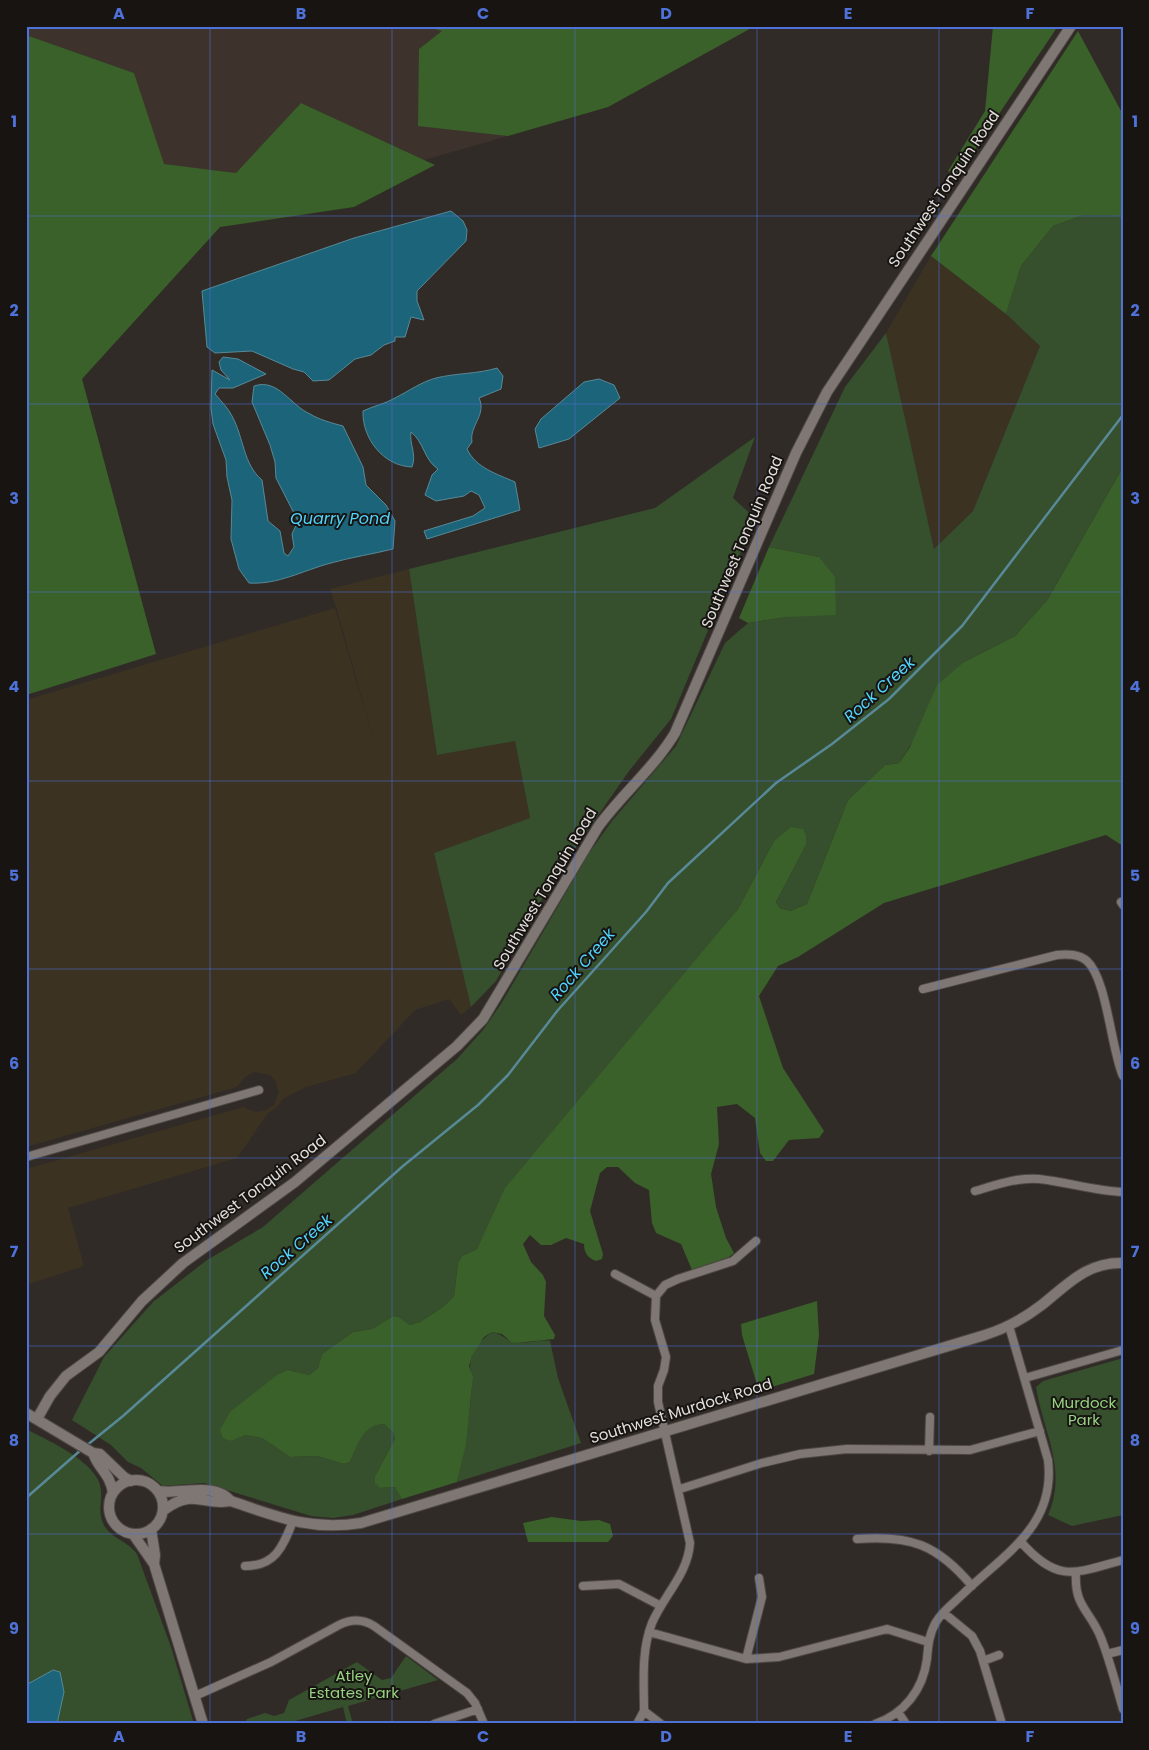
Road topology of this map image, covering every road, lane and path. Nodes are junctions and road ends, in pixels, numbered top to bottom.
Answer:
1 (1071, 26) edge
2 (923, 989) dead end
3 (1123, 1076) edge
4 (259, 1090) dead end
5 (26, 1157) edge
6 (975, 1191) dead end
7 (1123, 1192) edge
8 (756, 1241) dead end
9 (1123, 1263) edge
10 (615, 1274) dead end
11 (656, 1296) junction
12 (1009, 1326) junction
13 (1123, 1350) edge
14 (1024, 1378) junction
15 (26, 1413) edge
16 (930, 1417) dead end
17 (37, 1419) junction
18 (665, 1431) junction
19 (1040, 1431) junction
20 (929, 1451) junction
21 (93, 1453) junction
22 (131, 1481) junction
23 (680, 1489) junction
24 (159, 1491) junction
25 (113, 1493) junction
26 (231, 1501) junction
27 (164, 1510) junction
28 (293, 1521) junction
29 (151, 1529) junction
30 (133, 1534) junction
31 (856, 1539) dead end
32 (1021, 1542) junction
33 (1123, 1560) edge
34 (154, 1564) junction
35 (245, 1566) dead end
36 (1076, 1573) junction
37 (760, 1578) dead end
38 (583, 1586) dead end
39 (972, 1586) junction
40 (661, 1606) junction
41 (944, 1613) junction
42 (649, 1632) junction
43 (928, 1642) junction
44 (1123, 1650) edge
45 (1107, 1654) junction
46 (999, 1655) dead end
47 (746, 1659) junction
48 (983, 1661) junction
49 (195, 1696) junction
50 (478, 1709) junction
51 (1123, 1709) edge
52 (644, 1712) junction
53 (898, 1712) junction
54 (203, 1724) edge
55 (434, 1724) edge
56 (484, 1724) edge
57 (636, 1724) edge
58 (661, 1724) edge
59 (875, 1724) edge
60 (906, 1724) edge
61 (1002, 1724) edge

1 - 17 main road, Southwest Tonquin Road
2 - 3 street
4 - 5 street
6 - 7 street
8 - 11 street
9 - 12 main road, Southwest Murdock Road
10 - 11 street
11 - 18 street
12 - 14 street
12 - 18 main road, Southwest Murdock Road
13 - 14 street
14 - 19 street
15 - 17 main road
16 - 20 street
17 - 21 main road
18 - 23 street
18 - 28 main road, Southwest Murdock Road
19 - 20 street
19 - 32 street
20 - 23 street
21 - 22 main road
21 - 25 main road
22 - 24 main road
22 - 25 main road
23 - 40 street
24 - 26 main road, Southwest Murdock Road
24 - 27 main road
25 - 30 main road
26 - 27 main road, Southwest Murdock Road
26 - 28 main road, Southwest Murdock Road
27 - 29 main road
28 - 35 street
29 - 30 main road
29 - 34 main road
30 - 34 main road
31 - 39 street
32 - 36 street
32 - 39 street
33 - 36 street
34 - 49 main road
36 - 45 street
37 - 47 street
38 - 40 street
39 - 41 street
40 - 42 street
41 - 43 street
41 - 48 street
42 - 47 street
42 - 52 street
43 - 47 street
43 - 53 street
44 - 45 street
45 - 51 street
46 - 48 street
48 - 61 street
49 - 50 street
49 - 54 main road
50 - 55 street
50 - 56 street
52 - 57 street
52 - 58 street
53 - 59 street
53 - 60 street

